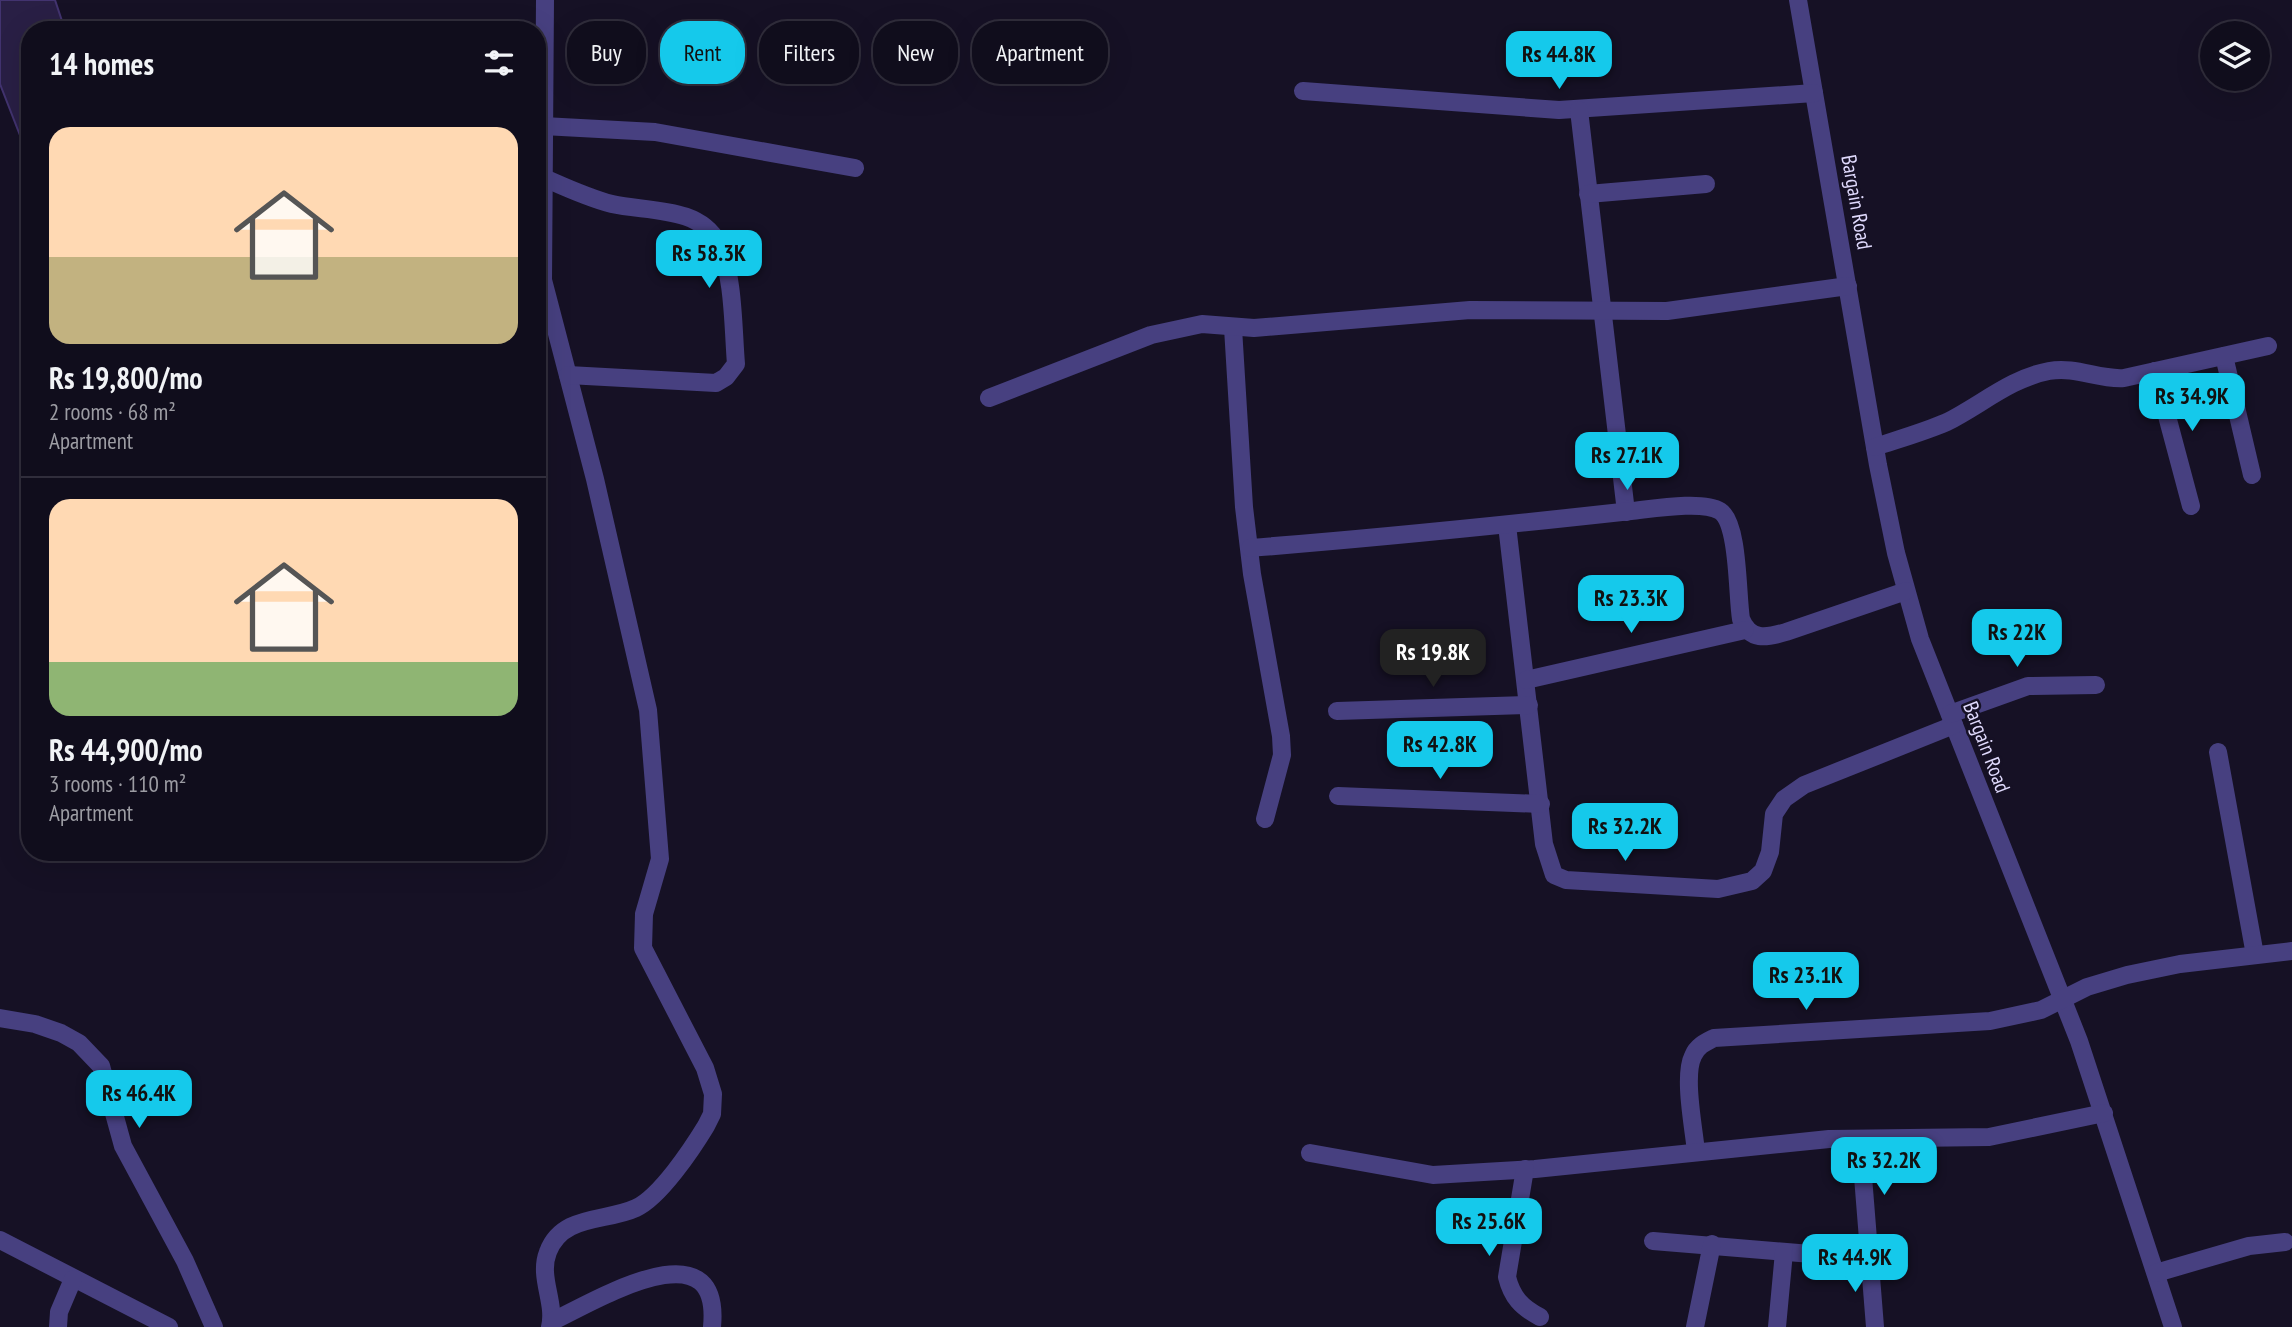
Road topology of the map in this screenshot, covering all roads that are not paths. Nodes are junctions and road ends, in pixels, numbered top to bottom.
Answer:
1 (545, 0) edge
2 (1798, 0) edge
3 (545, 21) edge
4 (1303, 91) dead end
5 (1814, 93) junction
6 (1579, 110) junction
7 (546, 126) edge
8 (855, 168) dead end
9 (546, 179) edge
10 (1706, 184) dead end
11 (1588, 194) junction
12 (1848, 286) junction
13 (546, 291) edge
14 (1601, 309) junction
15 (1233, 328) junction
16 (2268, 346) dead end
17 (2224, 356) junction
18 (2155, 371) junction
19 (568, 375) junction
20 (989, 398) dead end
21 (1875, 447) junction
22 (2252, 475) dead end
23 (2192, 506) dead end
24 (1626, 512) junction
25 (1507, 525) junction
26 (1250, 548) junction
27 (1906, 591) junction
28 (1745, 630) junction
29 (1526, 680) junction
30 (2096, 685) dead end
31 (1529, 705) junction
32 (1337, 711) dead end
33 (1952, 720) junction
34 (2218, 751) dead end
35 (1338, 796) dead end
36 (1541, 804) junction
37 (1265, 819) dead end
38 (2292, 951) edge
39 (2255, 955) junction
40 (2062, 998) junction
41 (0, 1018) edge
42 (2105, 1113) junction
43 (1860, 1139) junction
44 (1696, 1152) junction
45 (1310, 1153) dead end
46 (1525, 1169) junction
47 (0, 1240) edge
48 (1653, 1241) dead end
49 (2285, 1242) dead end
50 (1712, 1244) junction
51 (1784, 1252) junction
52 (1871, 1259) junction
53 (2156, 1273) junction
54 (73, 1279) junction
55 (1540, 1317) dead end
56 (550, 1325) edge
57 (58, 1327) edge
58 (169, 1327) edge
59 (215, 1327) edge
60 (712, 1327) edge
61 (1695, 1327) edge
62 (1777, 1327) edge
63 (1875, 1327) edge
64 (2173, 1327) edge

1 - 3 street
2 - 5 street, Bargain Road
4 - 6 street
5 - 6 street
5 - 12 street, Bargain Road
6 - 11 street
7 - 8 street
9 - 19 street
10 - 11 street
11 - 14 street
12 - 14 street
12 - 21 street, Bargain Road
13 - 19 street
14 - 15 street
14 - 24 street
15 - 20 street
15 - 26 street
16 - 17 street
17 - 18 street
17 - 22 street
18 - 21 street
18 - 23 street
19 - 56 street
21 - 27 street, Bargain Road
24 - 25 street
24 - 28 street
25 - 26 street
25 - 29 street
26 - 37 street
27 - 28 street
27 - 33 street, Bargain Road
28 - 29 street
29 - 31 street
30 - 33 street
31 - 32 street
31 - 36 street
33 - 36 street
33 - 40 street, Bargain Road
34 - 39 street
35 - 36 street
38 - 39 street
39 - 40 street
40 - 42 street, Bargain Road
40 - 44 street
41 - 59 street
42 - 43 street
42 - 53 street, Bargain Road
43 - 44 street
43 - 52 street
44 - 46 street
45 - 46 street
46 - 55 street
47 - 54 street
48 - 50 street
49 - 53 street
50 - 51 street
50 - 61 street
51 - 52 street
51 - 62 street
52 - 63 street
53 - 64 street, Bargain Road
54 - 57 street
54 - 58 street
56 - 60 street

